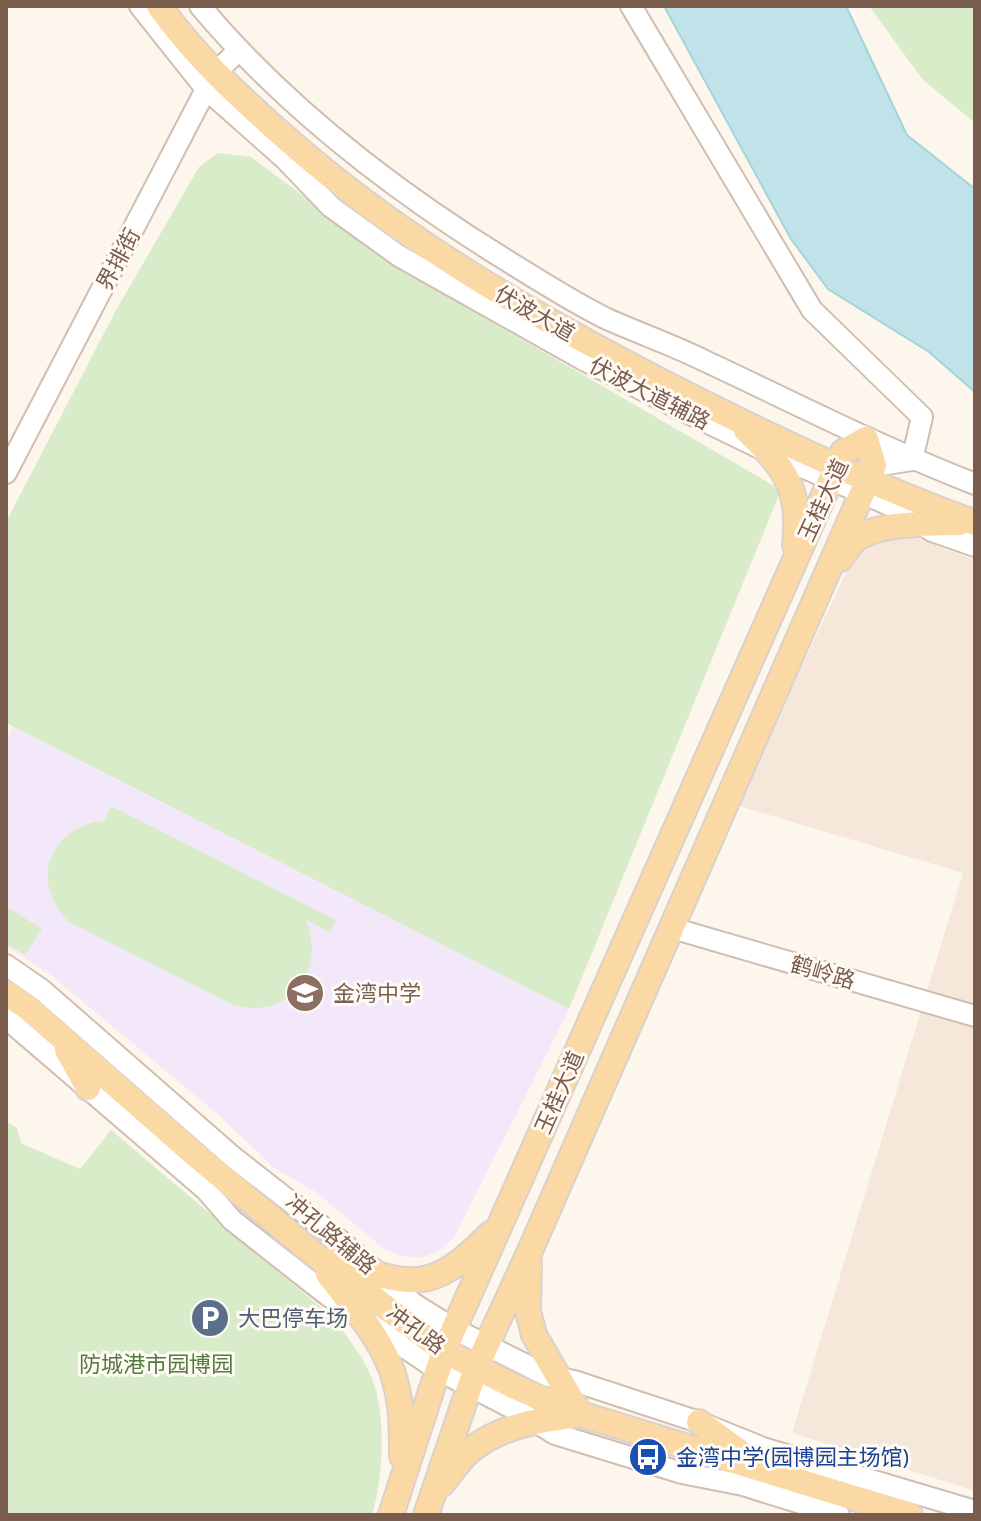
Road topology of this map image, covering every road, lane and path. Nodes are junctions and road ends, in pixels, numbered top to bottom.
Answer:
1 (140, 6) edge
2 (159, 6) edge
3 (178, 6) edge
4 (200, 6) edge
5 (631, 6) edge
6 (221, 70) junction
7 (636, 377) junction
8 (733, 417) junction
9 (866, 439) junction
10 (768, 452) junction
11 (912, 460) junction
12 (837, 466) junction
13 (6, 473) edge
14 (868, 480) junction
15 (975, 484) edge
16 (975, 507) edge
17 (974, 523) edge
18 (921, 524) junction
19 (975, 546) edge
20 (792, 567) junction
21 (824, 580) junction
22 (672, 928) junction
23 (6, 965) edge
24 (6, 993) edge
25 (975, 1016) edge
26 (6, 1018) edge
27 (58, 1034) junction
28 (88, 1088) junction
29 (502, 1221) junction
30 (309, 1250) junction
31 (529, 1253) junction
32 (382, 1277) junction
33 (361, 1318) junction
34 (445, 1350) junction
35 (477, 1367) junction
36 (559, 1378) junction
37 (580, 1414) junction
38 (534, 1421) junction
39 (699, 1422) junction
40 (767, 1471) junction
41 (402, 1482) junction
42 (429, 1505) edge
43 (975, 1511) edge
44 (391, 1515) edge
45 (839, 1515) edge
46 (910, 1515) edge

1 - 6 street
2 - 6 main road, 伏波大道
3 - 6 main road, 伏波大道
4 - 6 street
5 - 11 street
6 - 7 main road, 伏波大道
6 - 9 street
6 - 12 main road, 伏波大道
6 - 13 street, 界排街
7 - 8 main road, 伏波大道
7 - 10 street, 伏波大道辅路
8 - 10 main road
8 - 12 main road, 伏波大道
9 - 11 street
9 - 12 main road, 玉桂大道
9 - 14 main road, 玉桂大道
10 - 12 street, 伏波大道辅路
10 - 20 main road
11 - 14 street
11 - 15 street
12 - 14 main road, 伏波大道
12 - 20 main road, 玉桂大道
14 - 16 main road, 伏波大道
14 - 17 main road, 伏波大道
14 - 18 street
14 - 21 main road, 玉桂大道
17 - 18 main road
18 - 19 street
18 - 21 main road
20 - 29 main road, 玉桂大道
21 - 22 main road, 玉桂大道
22 - 25 street, 鹤岭路
22 - 31 main road, 玉桂大道
23 - 32 street, 冲孔路辅路
24 - 27 main road, 冲孔路
26 - 28 street
27 - 28 main road
27 - 30 main road, 冲孔路
28 - 33 street
29 - 32 main road
29 - 34 main road, 玉桂大道
30 - 32 main road
30 - 33 main road
30 - 34 main road, 冲孔路
31 - 35 main road, 玉桂大道
31 - 36 main road
32 - 34 street, 冲孔路辅路
33 - 34 street
33 - 41 main road
34 - 35 main road, 冲孔路
34 - 41 main road, 玉桂大道
35 - 36 street
35 - 37 main road, 冲孔路
35 - 38 street
35 - 42 main road, 玉桂大道
36 - 37 main road
36 - 39 street
37 - 38 main road
37 - 40 main road, 冲孔路
38 - 42 main road
38 - 45 street
39 - 40 main road
39 - 43 street
40 - 46 main road, 冲孔路
41 - 44 main road, 玉桂大道

